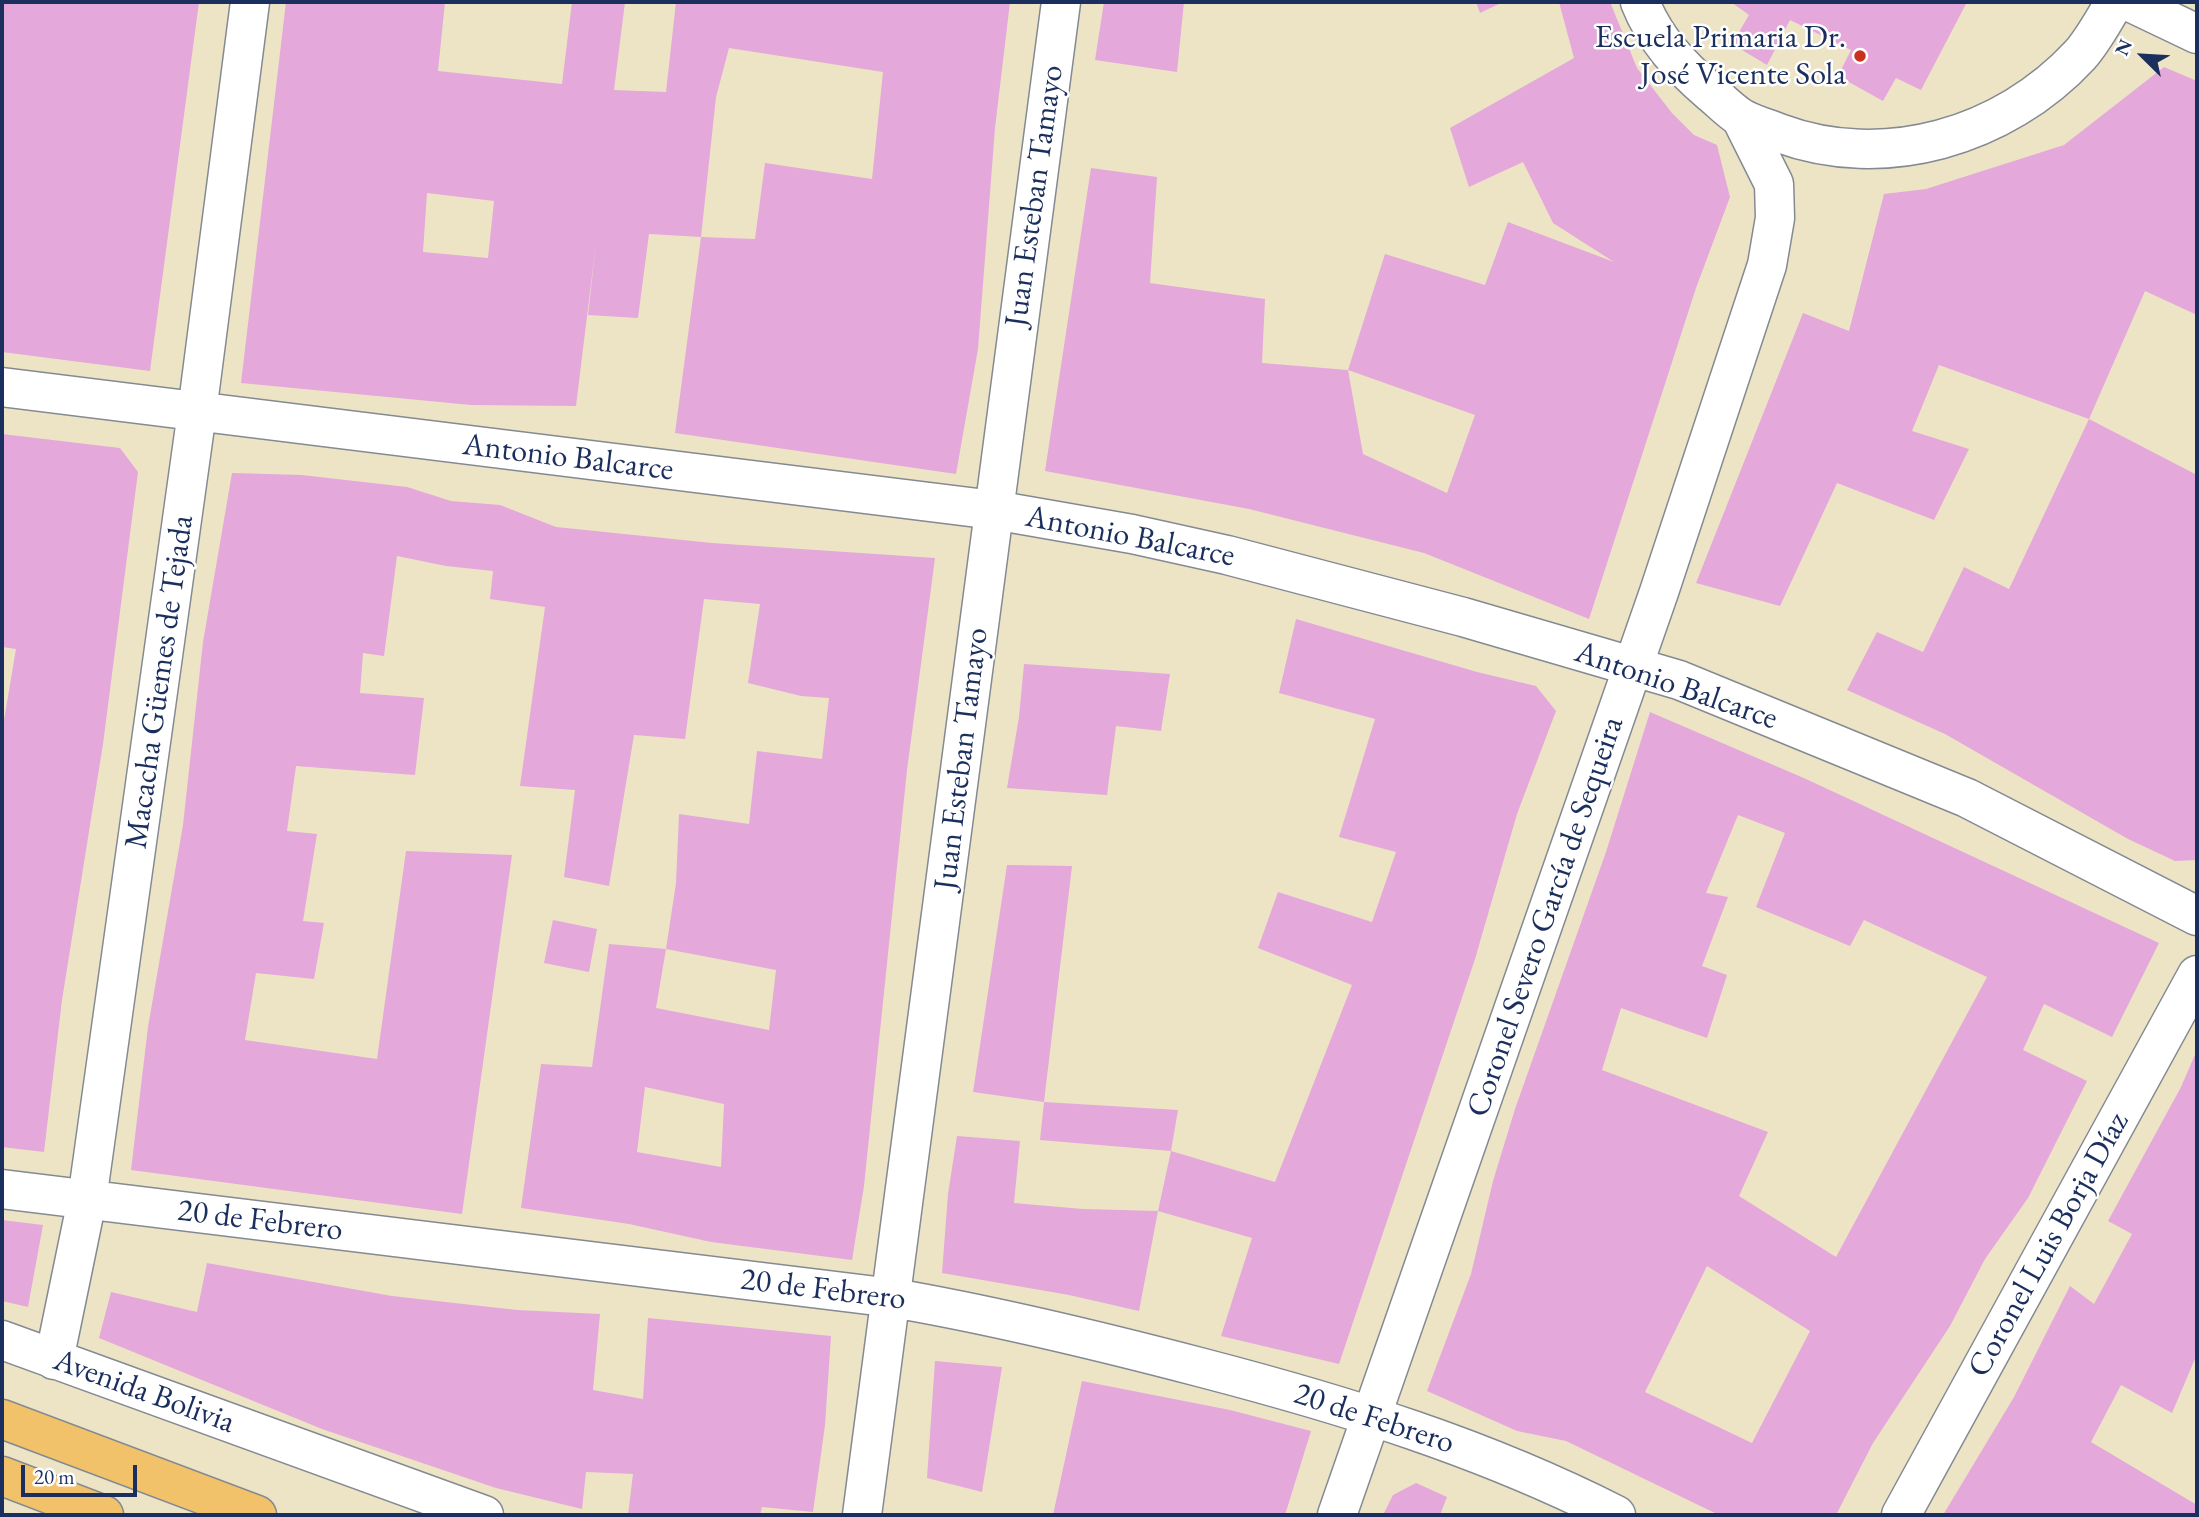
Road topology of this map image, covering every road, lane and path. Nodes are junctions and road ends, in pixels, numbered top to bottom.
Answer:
1 (250, 2) edge
2 (1061, 2) edge
3 (1640, 2) edge
4 (2115, 2) edge
5 (2130, 2) edge
6 (2197, 34) edge
7 (1741, 118) junction
8 (2, 387) edge
9 (197, 412) junction
10 (994, 510) junction
11 (1632, 667) junction
12 (2197, 916) edge
13 (2197, 975) edge
14 (2, 1189) edge
15 (87, 1200) junction
16 (893, 1298) junction
17 (2, 1340) edge
18 (54, 1360) junction
19 (1374, 1415) junction
20 (2, 1419) edge
21 (2, 1476) edge
22 (104, 1515) edge
23 (257, 1515) edge
24 (484, 1515) edge
25 (862, 1515) edge
26 (1337, 1515) edge
27 (1616, 1515) edge
28 (1901, 1515) edge

1 - 9 street, Macacha Güemes de Tejada
2 - 10 street, Juan Esteban Tamayo
3 - 7 street
4 - 7 street
5 - 6 street
7 - 11 street, Coronel Severo García de Sequeira
8 - 9 street, Antonio Balcarce
9 - 10 street, Antonio Balcarce
9 - 15 street, Macacha Güemes de Tejada
10 - 11 street, Antonio Balcarce
10 - 16 street, Juan Esteban Tamayo
11 - 12 street, Antonio Balcarce
11 - 19 street, Coronel Severo García de Sequeira
13 - 28 street, Coronel Luis Borja Díaz
14 - 15 street, 20 de Febrero
15 - 16 street, 20 de Febrero
15 - 18 street, Macacha Güemes de Tejada
16 - 19 street, 20 de Febrero
16 - 25 street, Juan Esteban Tamayo
17 - 18 street, Avenida Bolivia
18 - 24 street, Avenida Bolivia
19 - 26 street, Coronel Severo García de Sequeira
19 - 27 street, 20 de Febrero
20 - 23 main road
21 - 22 main road

